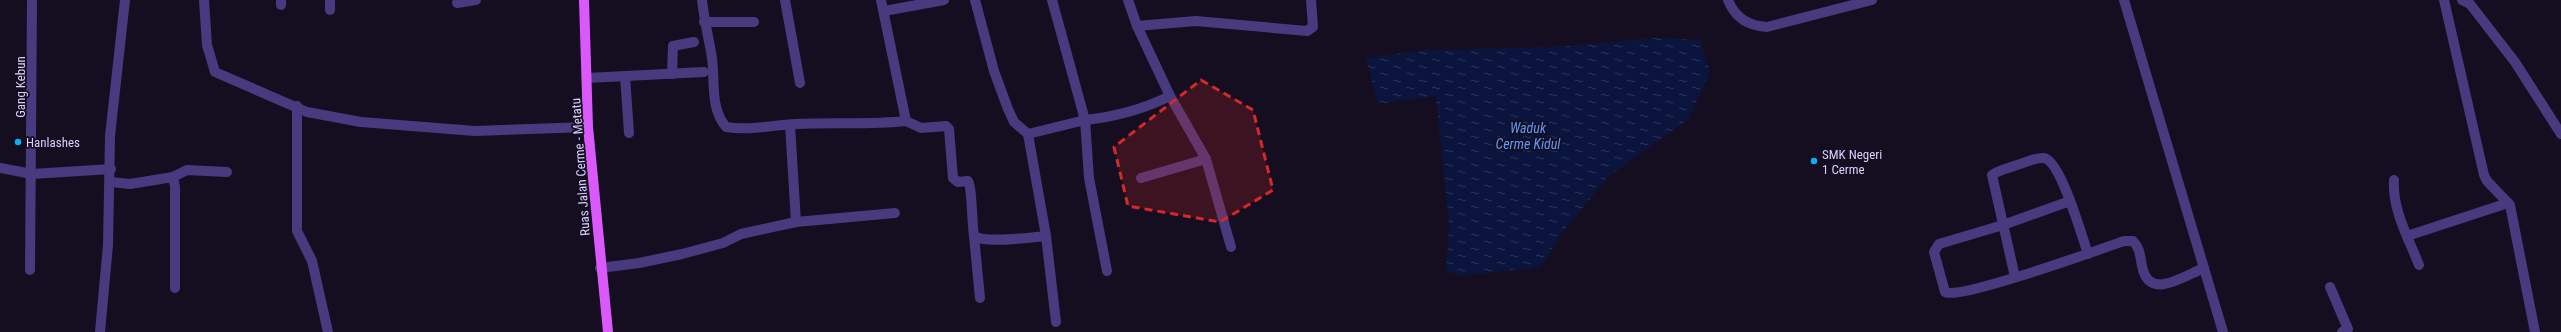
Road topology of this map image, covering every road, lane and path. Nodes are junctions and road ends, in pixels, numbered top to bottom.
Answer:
1 (32, 0) edge
2 (125, 0) edge
3 (204, 0) edge
4 (476, 0) edge
5 (584, 0) edge
6 (702, 0) edge
7 (785, 0) edge
8 (882, 0) edge
9 (944, 0) edge
10 (975, 0) edge
11 (1052, 0) edge
12 (1128, 0) edge
13 (1310, 0) edge
14 (1728, 0) edge
15 (1872, 0) edge
16 (2124, 0) edge
17 (2444, 0) edge
18 (2462, 0) edge
19 (457, 3) dead end
20 (884, 11) junction
21 (704, 22) junction
22 (754, 22) dead end
23 (1137, 26) junction
24 (694, 42) dead end
25 (704, 72) dead end
26 (672, 74) junction
27 (625, 76) junction
28 (587, 78) junction
29 (800, 83) dead end
30 (1170, 96) junction
31 (297, 106) junction
32 (1085, 120) junction
33 (906, 121) junction
34 (790, 125) junction
35 (588, 128) junction
36 (629, 133) dead end
37 (1028, 134) junction
38 (2561, 134) edge
39 (1206, 159) junction
40 (0, 168) edge
41 (111, 169) junction
42 (227, 172) dead end
43 (32, 174) junction
44 (173, 177) junction
45 (1141, 178) dead end
46 (2394, 180) dead end
47 (110, 182) junction
48 (2070, 201) junction
49 (2508, 203) junction
50 (895, 213) dead end
51 (796, 222) junction
52 (2003, 225) junction
53 (974, 236) junction
54 (1046, 236) junction
55 (2407, 236) junction
56 (1231, 247) dead end
57 (2088, 254) junction
58 (2419, 265) dead end
59 (600, 268) junction
60 (2204, 268) junction
61 (30, 270) dead end
62 (1107, 272) dead end
63 (2015, 277) junction
64 (2330, 287) dead end
65 (175, 288) dead end
66 (980, 298) dead end
67 (1056, 322) dead end
68 (2347, 331) edge
69 (100, 332) edge
70 (328, 332) edge
71 (608, 332) edge
72 (2223, 332) edge
73 (2535, 332) edge

1 - 43 street, Gang Kebun
2 - 41 street
3 - 31 street
4 - 19 street
5 - 28 main road, Ruas Jalan Cerme - Metatu
6 - 21 street
7 - 29 street
8 - 20 street
9 - 20 street
10 - 37 street
11 - 32 street
12 - 23 street
13 - 23 street
14 - 15 street
16 - 60 street
17 - 49 street
18 - 38 street
20 - 33 street
21 - 22 street
21 - 34 street
23 - 30 street
24 - 26 street
25 - 26 street
26 - 27 street
27 - 28 street
27 - 36 street
28 - 35 main road, Ruas Jalan Cerme - Metatu
30 - 32 street
30 - 39 street
31 - 35 street
31 - 70 street
32 - 37 street
32 - 62 street
33 - 34 street
33 - 53 street
34 - 51 street
35 - 59 main road, Ruas Jalan Cerme - Metatu
37 - 54 street
39 - 45 street
39 - 56 street
40 - 43 street
41 - 43 street
41 - 47 street
42 - 44 street
43 - 61 street, Gang Kebun
44 - 47 street
44 - 65 street
46 - 55 street
47 - 69 street
48 - 52 street
48 - 52 street
48 - 57 street
49 - 55 street
49 - 73 street
50 - 51 street
51 - 59 street
52 - 63 street
52 - 63 street
53 - 54 street
53 - 66 street
54 - 67 street
55 - 58 street
57 - 60 street
57 - 63 street
59 - 71 main road, Ruas Jalan Cerme - Metatu
60 - 72 street
64 - 68 street

